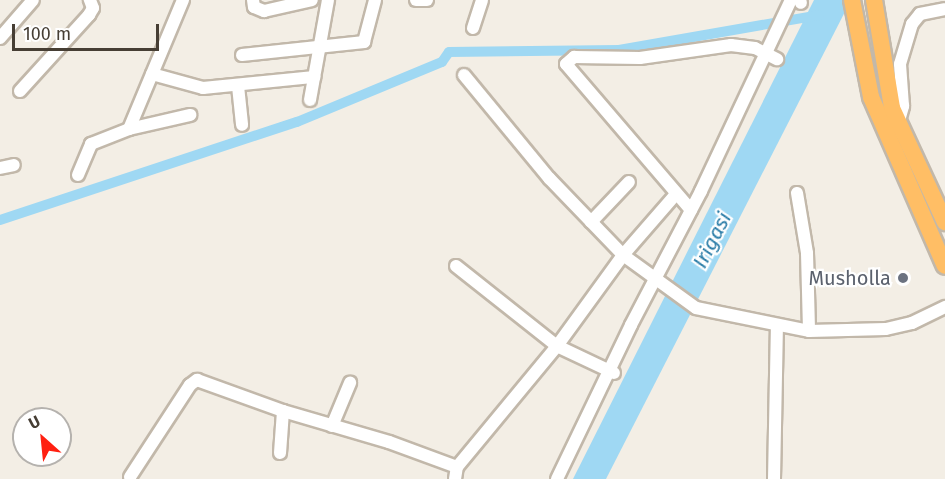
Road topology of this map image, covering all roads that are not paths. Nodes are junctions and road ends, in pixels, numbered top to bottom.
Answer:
1 (33, 0) edge
2 (90, 0) edge
3 (183, 0) edge
4 (253, 0) edge
5 (312, 0) edge
6 (328, 0) edge
7 (375, 0) edge
8 (416, 0) edge
9 (427, 0) edge
10 (482, 0) edge
11 (798, 1) edge
12 (875, 5) edge
13 (853, 7) edge
14 (945, 9) edge
15 (473, 28) dead end
16 (0, 38) edge
17 (319, 46) junction
18 (242, 55) dead end
19 (771, 56) junction
20 (152, 74) junction
21 (464, 75) dead end
22 (314, 77) junction
23 (238, 86) junction
24 (20, 91) dead end
25 (310, 100) dead end
26 (190, 115) dead end
27 (242, 125) dead end
28 (898, 125) junction
29 (129, 129) junction
30 (14, 165) dead end
31 (0, 168) edge
32 (78, 175) dead end
33 (629, 182) dead end
34 (797, 193) dead end
35 (676, 194) junction
36 (691, 210) junction
37 (591, 222) junction
38 (945, 222) edge
39 (623, 255) junction
40 (456, 266) dead end
41 (945, 267) edge
42 (655, 280) junction
43 (945, 308) edge
44 (777, 327) junction
45 (809, 331) junction
46 (557, 346) junction
47 (613, 371) junction
48 (350, 383) dead end
49 (283, 411) junction
50 (332, 426) junction
51 (280, 453) dead end
52 (456, 473) edge
53 (130, 477) dead end
54 (557, 479) edge
55 (774, 479) edge

1 - 16 street
2 - 24 street
3 - 20 street
4 - 5 street
6 - 17 street
7 - 17 street
8 - 9 street
10 - 15 street
11 - 19 street
12 - 28 highway
13 - 41 highway
14 - 28 street
17 - 18 street
17 - 22 street
19 - 35 street
19 - 36 street
20 - 23 street
20 - 29 street
21 - 37 street
22 - 23 street
22 - 25 street
23 - 27 street
26 - 29 street
28 - 38 highway
29 - 32 street
30 - 31 street
33 - 37 street
34 - 45 street
35 - 36 street
35 - 39 street
36 - 42 street
37 - 39 street
39 - 42 street
39 - 46 street
40 - 46 street
42 - 44 street
42 - 47 street
43 - 45 street
44 - 45 street
44 - 55 street
46 - 47 street
46 - 52 street
47 - 54 street
48 - 50 street
49 - 50 street
49 - 51 street
49 - 53 street
50 - 52 street

